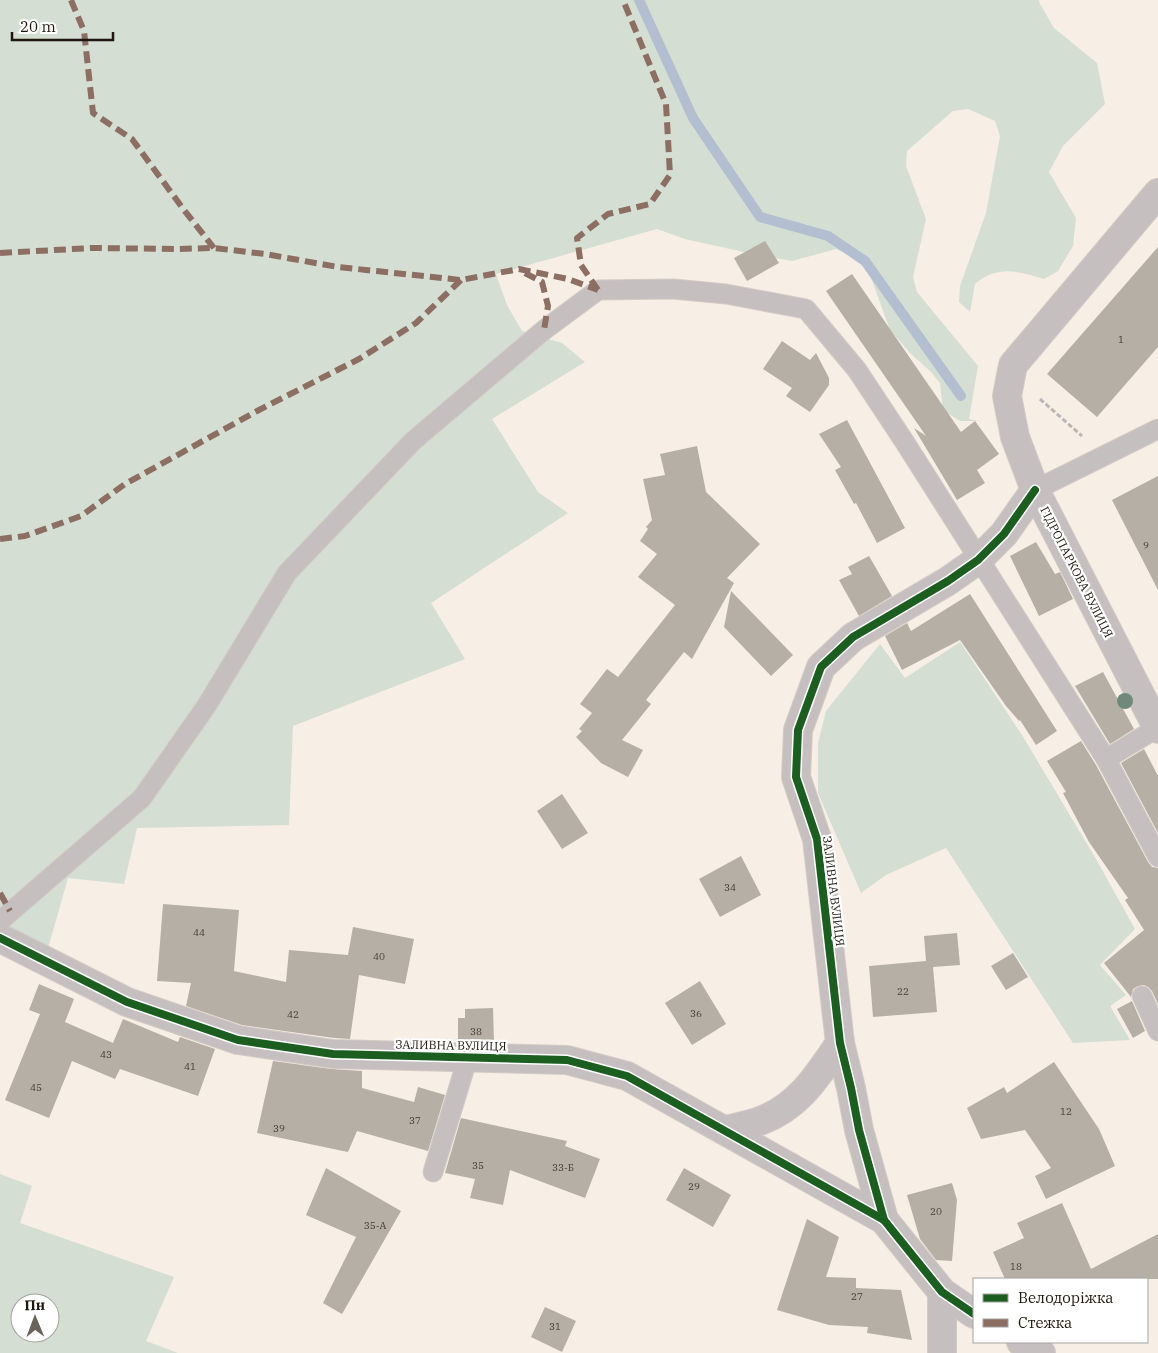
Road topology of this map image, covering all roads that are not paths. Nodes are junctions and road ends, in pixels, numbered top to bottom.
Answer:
1 (1158, 193) edge
2 (1158, 429) edge
3 (1035, 490) junction
4 (978, 560) junction
5 (1158, 728) edge
6 (1106, 760) junction
7 (1158, 857) edge
8 (0, 921) edge
9 (0, 938) edge
10 (1142, 996) dead end
11 (1158, 1031) edge
12 (840, 1043) junction
13 (468, 1056) junction
14 (726, 1130) junction
15 (433, 1172) dead end
16 (884, 1220) junction
17 (942, 1292) junction
18 (973, 1313) edge
19 (1023, 1343) edge
20 (942, 1353) edge
21 (1041, 1353) edge

1 - 3 street, ГІДРОПАРКОВА ВУЛИЦЯ
2 - 3 lane
3 - 4 street, ЗАЛИВНА ВУЛИЦЯ
3 - 5 street, ГІДРОПАРКОВА ВУЛИЦЯ
4 - 6 lane
4 - 8 lane
4 - 12 street, ЗАЛИВНА ВУЛИЦЯ
5 - 6 lane
6 - 7 lane
9 - 13 street, ЗАЛИВНА ВУЛИЦЯ
10 - 11 lane
12 - 14 street
12 - 16 street, ЗАЛИВНА ВУЛИЦЯ
13 - 14 street, ЗАЛИВНА ВУЛИЦЯ
13 - 15 lane
14 - 16 street, ЗАЛИВНА ВУЛИЦЯ
16 - 17 street, ЗАЛИВНА ВУЛИЦЯ
17 - 18 street, ЗАЛИВНА ВУЛИЦЯ
17 - 20 street
19 - 21 street

